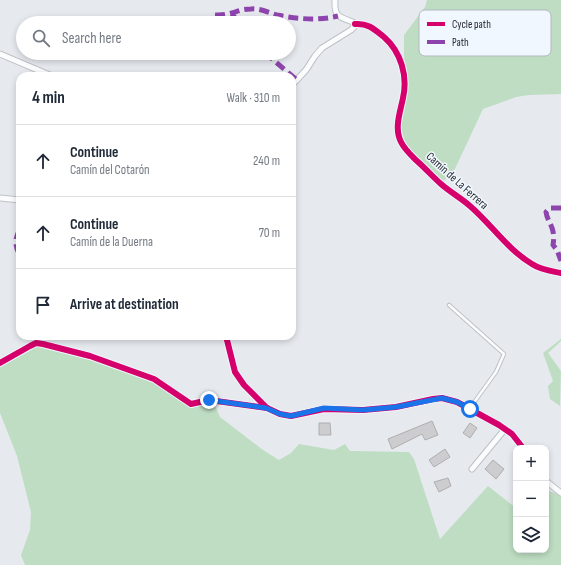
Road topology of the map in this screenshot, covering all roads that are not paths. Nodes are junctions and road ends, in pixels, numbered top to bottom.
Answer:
1 (335, 0) edge
2 (355, 24) junction
3 (0, 54) edge
4 (43, 72) edge
5 (296, 80) edge
6 (0, 198) edge
7 (16, 200) edge
8 (561, 274) edge
9 (449, 305) dead end
10 (227, 340) edge
11 (0, 363) edge
12 (266, 408) junction
13 (470, 409) junction
14 (505, 429) junction
15 (521, 445) edge
16 (472, 469) dead end
17 (549, 483) edge
18 (561, 493) edge

1 - 2 street, Camín de La Ferrera
2 - 5 street
2 - 8 street, Camín de La Ferrera
3 - 4 street
6 - 7 street
9 - 13 lane
10 - 12 street
11 - 12 street
12 - 13 street
13 - 14 street
14 - 15 street
14 - 16 street
17 - 18 street

